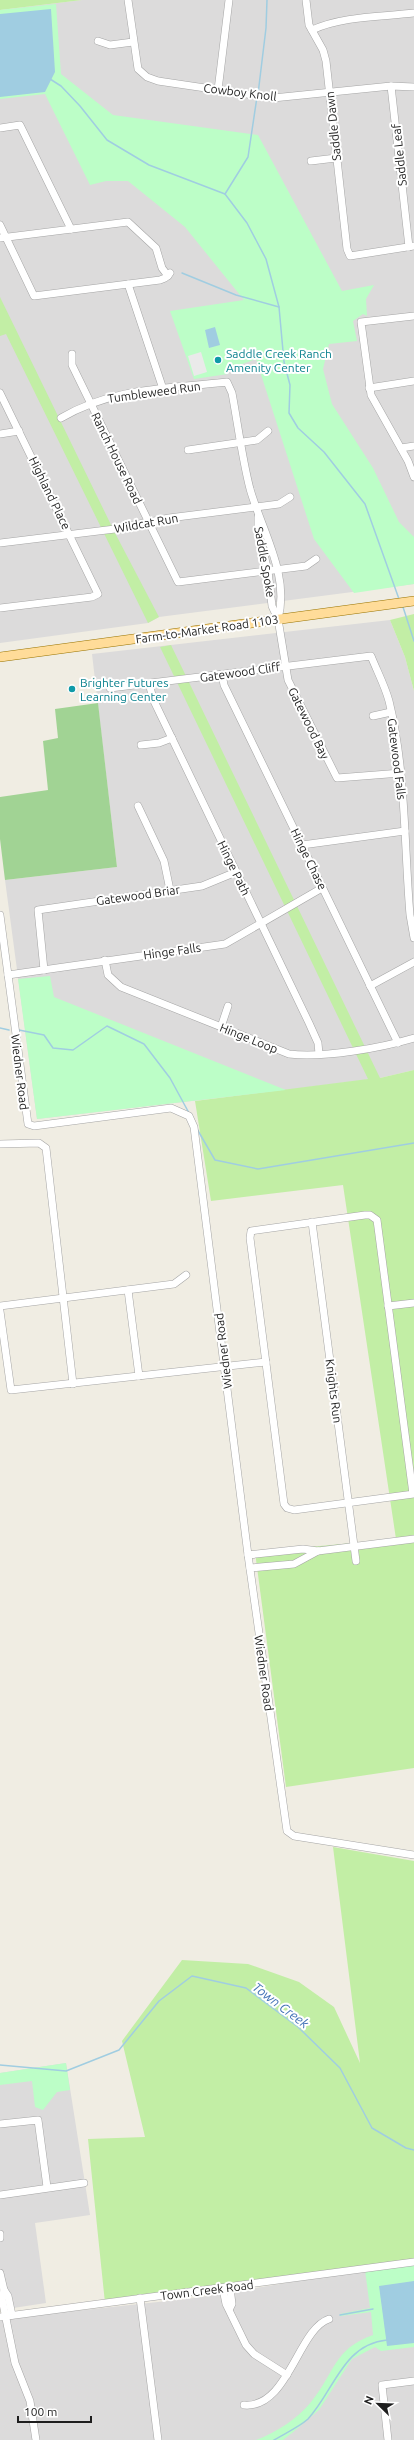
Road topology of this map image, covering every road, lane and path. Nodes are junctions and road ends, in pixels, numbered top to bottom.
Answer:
1 (128, 0) edge
2 (229, 0) edge
3 (306, 0) edge
4 (414, 13) edge
5 (312, 30) junction
6 (98, 41) dead end
7 (133, 42) junction
8 (391, 86) junction
9 (414, 87) edge
10 (218, 90) junction
11 (329, 94) junction
12 (0, 128) edge
13 (336, 158) junction
14 (311, 161) dead end
15 (0, 225) edge
16 (71, 229) junction
17 (3, 238) edge
18 (411, 246) edge
19 (128, 284) junction
20 (414, 316) edge
21 (72, 354) dead end
22 (414, 381) edge
23 (227, 382) joint
24 (369, 388) junction
25 (163, 389) junction
26 (0, 393) edge
27 (90, 403) junction
28 (61, 418) dead end
29 (19, 431) junction
30 (268, 431) dead end
31 (0, 434) edge
32 (241, 444) junction
33 (414, 446) edge
34 (401, 448) junction
35 (188, 450) dead end
36 (414, 477) edge
37 (290, 497) dead end
38 (256, 507) junction
39 (258, 515) junction
40 (149, 523) junction
41 (70, 534) junction
42 (0, 543) edge
43 (316, 559) dead end
44 (277, 569) junction
45 (268, 571) junction
46 (414, 601) edge
47 (0, 608) edge
48 (278, 619) junction
49 (0, 656) edge
50 (371, 656) joint
51 (286, 666) junction
52 (222, 674) junction
53 (149, 683) junction
54 (110, 688) dead end
55 (391, 712) junction
56 (373, 716) dead end
57 (172, 738) junction
58 (141, 745) dead end
59 (401, 773) junction
60 (138, 806) dead end
61 (405, 831) junction
62 (302, 845) junction
63 (236, 872) junction
64 (322, 888) junction
65 (170, 890) junction
66 (0, 915) edge
67 (261, 925) junction
68 (414, 938) edge
69 (105, 960) junction
70 (414, 962) edge
71 (44, 970) junction
72 (8, 975) junction
73 (370, 986) junction
74 (228, 1006) dead end
75 (221, 1027) junction
76 (414, 1038) edge
77 (398, 1043) junction
78 (319, 1054) junction
79 (0, 1144) edge
80 (312, 1222) junction
81 (186, 1275) dead end
82 (128, 1290) junction
83 (64, 1298) junction
84 (414, 1302) edge
85 (0, 1306) edge
86 (388, 1306) junction
87 (0, 1311) edge
88 (266, 1362) junction
89 (224, 1366) junction
90 (139, 1376) junction
91 (73, 1384) junction
92 (413, 1494) edge
93 (349, 1502) junction
94 (414, 1539) edge
95 (355, 1547) junction
96 (318, 1551) junction
97 (248, 1555) junction
98 (356, 1561) dead end
99 (250, 1568) junction
100 (414, 1855) edge
101 (0, 2124) edge
102 (84, 2183) dead end
103 (47, 2187) junction
104 (0, 2195) edge
105 (0, 2234) edge
106 (0, 2238) edge
107 (414, 2262) edge
108 (0, 2273) edge
109 (227, 2288) junction
110 (140, 2298) junction
111 (6, 2316) edge
112 (329, 2319) dead end
113 (287, 2375) junction
114 (414, 2381) edge
115 (244, 2405) dead end
116 (36, 2440) edge
117 (158, 2440) edge
118 (388, 2440) edge

1 - 7 street, Cowboy Knoll
2 - 10 street
3 - 5 street, Saddle Dawn
4 - 5 street
5 - 11 street, Saddle Dawn
6 - 7 street
7 - 10 street, Cowboy Knoll
8 - 9 street, Cowboy Knoll
8 - 11 street, Cowboy Knoll
8 - 18 street, Saddle Leaf
10 - 11 street, Cowboy Knoll
11 - 13 street, Saddle Dawn
12 - 16 street
13 - 14 street
13 - 18 street, Saddle Dawn
15 - 17 street
16 - 17 street
16 - 19 street
17 - 19 street
19 - 25 street
20 - 24 street
21 - 27 street, Ranch House Road
22 - 24 street
23 - 25 street, Tumbleweed Run
23 - 32 street, Saddle Spoke
24 - 34 street
25 - 27 street, Tumbleweed Run
26 - 29 street, Highland Place
27 - 28 street, Tumbleweed Run
27 - 40 street, Ranch House Road
29 - 31 street
29 - 41 street, Highland Place
30 - 32 street
32 - 35 street
32 - 38 street, Saddle Spoke
33 - 34 street
34 - 36 street
37 - 38 street, Wildcat Run
38 - 39 street, Saddle Spoke
38 - 40 street, Wildcat Run
39 - 44 street, Saddle Spoke
39 - 45 street, Saddle Spoke
40 - 41 street, Wildcat Run
40 - 45 street, Ranch House Road
41 - 42 street, Wildcat Run
41 - 47 street, Highland Place
43 - 44 street
44 - 45 street
44 - 48 street, Saddle Spoke
45 - 48 street, Saddle Spoke
46 - 48 main road, Farm-to-Market Road 1103
48 - 49 main road, Farm-to-Market Road 1103
48 - 51 street, Gatewood Bay
50 - 51 street, Gatewood Cliff
50 - 55 street, Gatewood Falls
51 - 52 street, Gatewood Cliff
51 - 59 street, Gatewood Bay
52 - 53 street, Gatewood Cliff
52 - 62 street, Hinge Chase
53 - 54 street, Gatewood Cliff
53 - 57 street, Hinge Path
55 - 56 street
55 - 59 street, Gatewood Falls
57 - 58 street
57 - 63 street, Hinge Path
59 - 61 street, Gatewood Falls
60 - 65 street
61 - 62 street
61 - 68 street, Gatewood Falls
62 - 64 street, Hinge Chase
63 - 65 street, Gatewood Briar
63 - 67 street, Hinge Path
64 - 67 street, Hinge Falls
64 - 73 street, Hinge Chase
65 - 71 street, Gatewood Briar
66 - 72 street, Wiedner Road
67 - 69 street, Hinge Falls
67 - 78 street, Hinge Path
69 - 71 street, Hinge Falls
69 - 75 street, Hinge Loop
70 - 73 street
71 - 72 street, Hinge Falls
72 - 89 street, Wiedner Road
73 - 77 street, Hinge Chase
74 - 75 street
75 - 78 street, Hinge Loop
76 - 77 street, Hinge Loop
77 - 78 street, Hinge Loop
79 - 83 street
80 - 86 street
80 - 88 street
80 - 93 street, Knights Run
81 - 82 street
82 - 83 street
82 - 90 street
83 - 85 street
83 - 91 street
84 - 86 street
86 - 92 street
87 - 91 street
88 - 89 street
88 - 93 street
89 - 90 street
89 - 97 street, Wiedner Road
90 - 91 street
92 - 93 street
93 - 95 street, Knights Run
94 - 95 street
95 - 96 street
95 - 98 street, Knights Run
96 - 97 street
96 - 99 street
97 - 99 street, Wiedner Road
99 - 100 street, Wiedner Road
101 - 103 street
102 - 103 street
103 - 104 street
105 - 106 street
107 - 109 street, Town Creek Road
108 - 111 street
109 - 110 street, Town Creek Road
109 - 113 street
110 - 111 street, Town Creek Road
110 - 117 street
111 - 116 street
112 - 113 street
113 - 115 street
114 - 118 street

